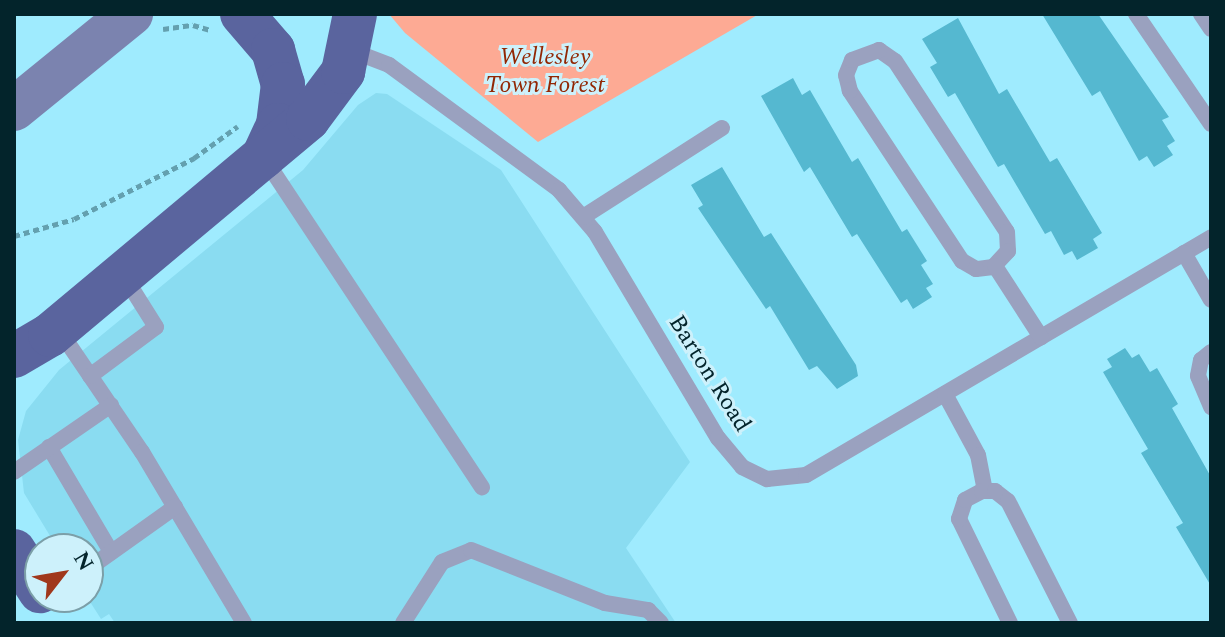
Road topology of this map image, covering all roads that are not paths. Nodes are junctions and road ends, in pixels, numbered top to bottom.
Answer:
1 (1136, 14) edge
2 (1201, 14) edge
3 (142, 23) edge
4 (231, 24) edge
5 (1211, 29) edge
6 (352, 32) edge
7 (14, 109) edge
8 (1211, 124) edge
9 (722, 128) dead end
10 (255, 139) junction
11 (583, 217) junction
12 (1211, 237) edge
13 (1184, 253) junction
14 (995, 266) junction
15 (123, 275) junction
16 (1211, 300) edge
17 (1041, 337) junction
18 (41, 340) edge
19 (1211, 352) edge
20 (90, 376) junction
21 (14, 391) edge
22 (945, 394) junction
23 (111, 405) junction
24 (1211, 407) edge
25 (49, 447) junction
26 (14, 472) edge
27 (482, 487) dead end
28 (985, 490) junction
29 (175, 507) junction
30 (111, 552) junction
31 (104, 557) edge
32 (244, 623) edge
33 (403, 623) edge
34 (661, 623) edge
35 (1010, 623) edge
36 (1070, 623) edge

1 - 8 lane
2 - 5 lane
3 - 7 main road
4 - 10 highway
6 - 10 highway
6 - 11 lane, Barton Road
9 - 11 lane
10 - 15 highway
10 - 27 lane
11 - 22 lane, Barton Road
12 - 13 lane, Barton Road
13 - 16 lane
13 - 17 lane, Barton Road
14 - 14 lane
14 - 17 lane
15 - 18 highway
15 - 20 lane
17 - 22 lane, Barton Road
18 - 20 lane
18 - 21 highway
19 - 24 lane
20 - 23 lane
22 - 28 lane
23 - 25 lane
23 - 29 lane
25 - 26 lane
25 - 30 lane
28 - 35 lane
28 - 36 lane
29 - 30 lane
29 - 32 lane
30 - 31 lane
33 - 34 lane

